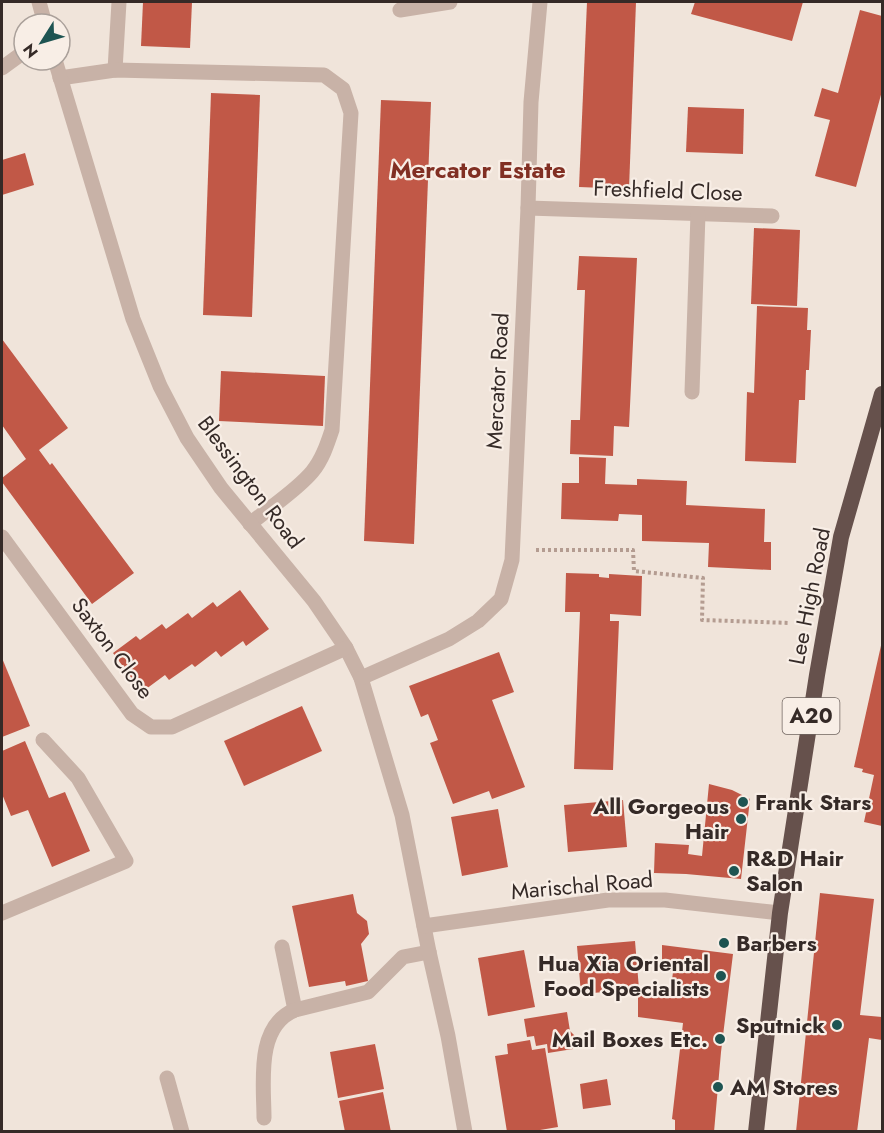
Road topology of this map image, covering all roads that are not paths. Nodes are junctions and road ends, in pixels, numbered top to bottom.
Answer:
1 (118, 2) edge
2 (450, 2) edge
3 (540, 2) edge
4 (400, 10) dead end
5 (116, 70) junction
6 (58, 72) edge
7 (60, 78) junction
8 (528, 208) junction
9 (698, 214) junction
10 (772, 216) dead end
11 (692, 392) dead end
12 (882, 394) edge
13 (250, 524) junction
14 (2, 537) edge
15 (346, 648) junction
16 (361, 678) junction
17 (43, 740) dead end
18 (2, 913) edge
19 (780, 913) junction
20 (424, 926) junction
21 (282, 947) dead end
22 (429, 952) junction
23 (295, 1010) junction
24 (167, 1078) dead end
25 (264, 1118) dead end
26 (182, 1131) edge
27 (465, 1131) edge
28 (756, 1131) edge

1 - 5 street
2 - 4 street
3 - 8 street, Mercator Road
5 - 7 street
5 - 13 street
6 - 7 street, Blessington Road
7 - 13 street, Blessington Road
8 - 9 street, Freshfield Close
8 - 16 street, Mercator Road
9 - 10 street, Freshfield Close
9 - 11 street
12 - 19 highway, Lee High Road / A20
13 - 15 street, Blessington Road
14 - 15 street, Saxton Close
15 - 16 street, Blessington Road
16 - 20 street, Blessington Road
17 - 18 street
19 - 20 street, Marischal Road
19 - 28 highway, Lee High Road / A20
20 - 22 street
21 - 23 street
22 - 23 street
22 - 27 street
23 - 25 street
24 - 26 street

